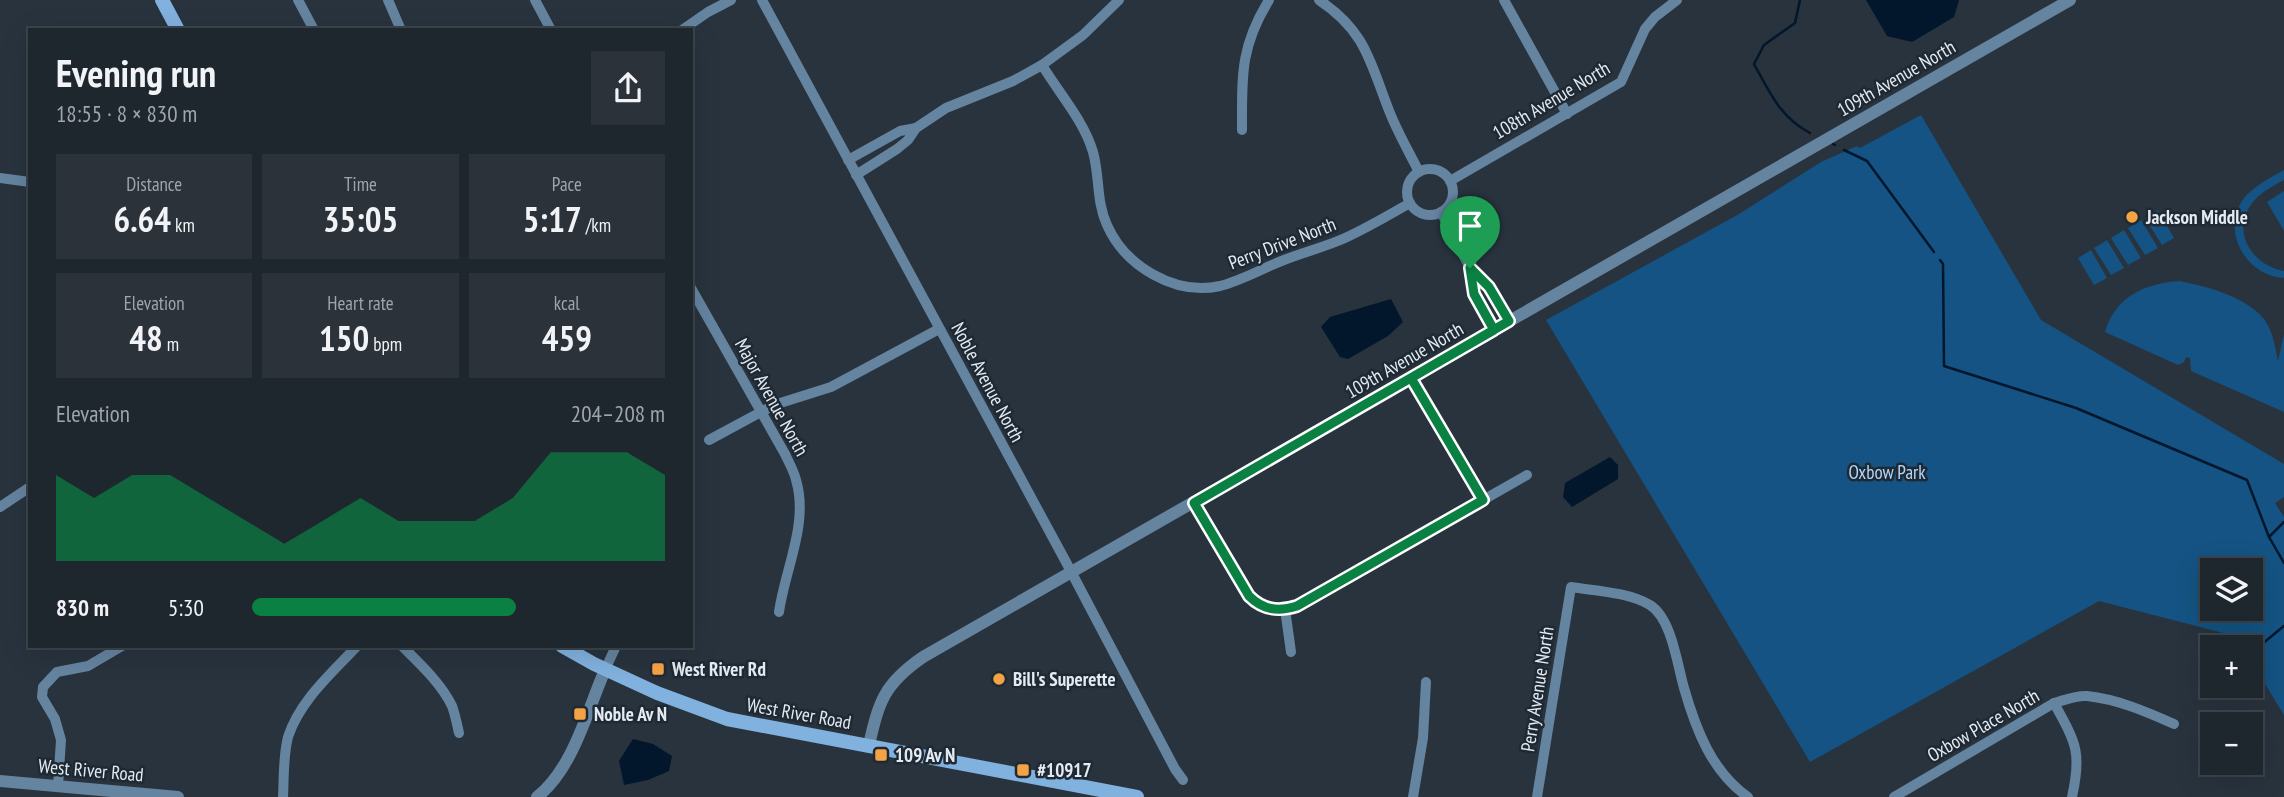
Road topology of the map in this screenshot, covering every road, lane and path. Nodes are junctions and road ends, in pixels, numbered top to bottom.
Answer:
1 (162, 0) edge
2 (298, 0) edge
3 (388, 0) edge
4 (535, 0) edge
5 (731, 0) edge
6 (762, 0) edge
7 (1119, 0) edge
8 (1269, 0) edge
9 (1319, 0) edge
10 (1504, 0) edge
11 (1677, 0) edge
12 (2070, 0) edge
13 (177, 28) edge
14 (313, 28) edge
15 (400, 28) edge
16 (550, 28) edge
17 (685, 28) edge
18 (1042, 65) junction
19 (1567, 114) junction
20 (916, 128) junction
21 (1242, 130) dead end
22 (848, 160) junction
23 (1419, 172) junction
24 (856, 175) junction
25 (0, 178) edge
26 (1450, 181) junction
27 (28, 183) edge
28 (1410, 203) junction
29 (1441, 212) junction
30 (1470, 268) junction
31 (693, 292) edge
32 (1509, 321) junction
33 (939, 329) junction
34 (1494, 330) junction
35 (1411, 378) junction
36 (761, 412) junction
37 (709, 440) dead end
38 (1527, 475) dead end
39 (28, 488) edge
40 (1483, 500) junction
41 (1194, 503) junction
42 (0, 507) edge
43 (1071, 571) junction
44 (1285, 609) junction
45 (779, 612) dead end
46 (119, 648) edge
47 (355, 648) edge
48 (404, 648) edge
49 (566, 648) edge
50 (615, 648) edge
51 (1291, 652) dead end
52 (606, 670) junction
53 (1426, 682) dead end
54 (2054, 704) junction
55 (2174, 724) dead end
56 (459, 733) dead end
57 (869, 745) junction
58 (1183, 780) dead end
59 (0, 781) edge
60 (58, 786) junction
61 (161, 796) edge
62 (178, 797) edge
63 (283, 797) edge
64 (537, 797) edge
65 (1137, 797) edge
66 (1413, 797) edge
67 (1537, 797) edge
68 (1748, 797) edge
69 (1894, 797) edge
70 (2072, 797) edge

1 - 13 main road
2 - 14 street
3 - 15 street
4 - 16 street
5 - 17 street
6 - 22 street, Noble Avenue North
7 - 18 street
8 - 21 street
9 - 23 street
10 - 19 street
11 - 19 street, 108th Avenue North
12 - 32 street, 109th Avenue North
18 - 20 street
18 - 28 street, Perry Drive North
19 - 26 street, 108th Avenue North
20 - 22 street
20 - 24 street
22 - 24 street, Noble Avenue North
23 - 26 street
23 - 28 street
24 - 33 street, Noble Avenue North
25 - 27 street
26 - 29 street
28 - 29 street
29 - 30 street
30 - 32 street
30 - 34 street
31 - 36 street, Major Avenue North
32 - 34 street, 109th Avenue North
33 - 36 street
33 - 43 street, Noble Avenue North
34 - 35 street, 109th Avenue North
35 - 40 street
35 - 41 street, 109th Avenue North
36 - 37 street
36 - 45 street, Major Avenue North
38 - 40 street
39 - 42 street
40 - 44 street
41 - 43 street, 109th Avenue North
41 - 44 street
43 - 57 street, 109th Avenue North
43 - 58 street, Noble Avenue North
44 - 51 street
46 - 60 street
47 - 63 street
48 - 56 street
49 - 52 main road, West River Road
50 - 52 street
52 - 57 main road, West River Road
52 - 64 street
53 - 66 street
54 - 55 street, Oxbow Place North
54 - 69 street, Oxbow Place North
54 - 70 street
57 - 65 main road, West River Road
59 - 60 street, West River Road
60 - 61 street, West River Road
61 - 62 street, West River Road
67 - 68 street, Perry Avenue North

